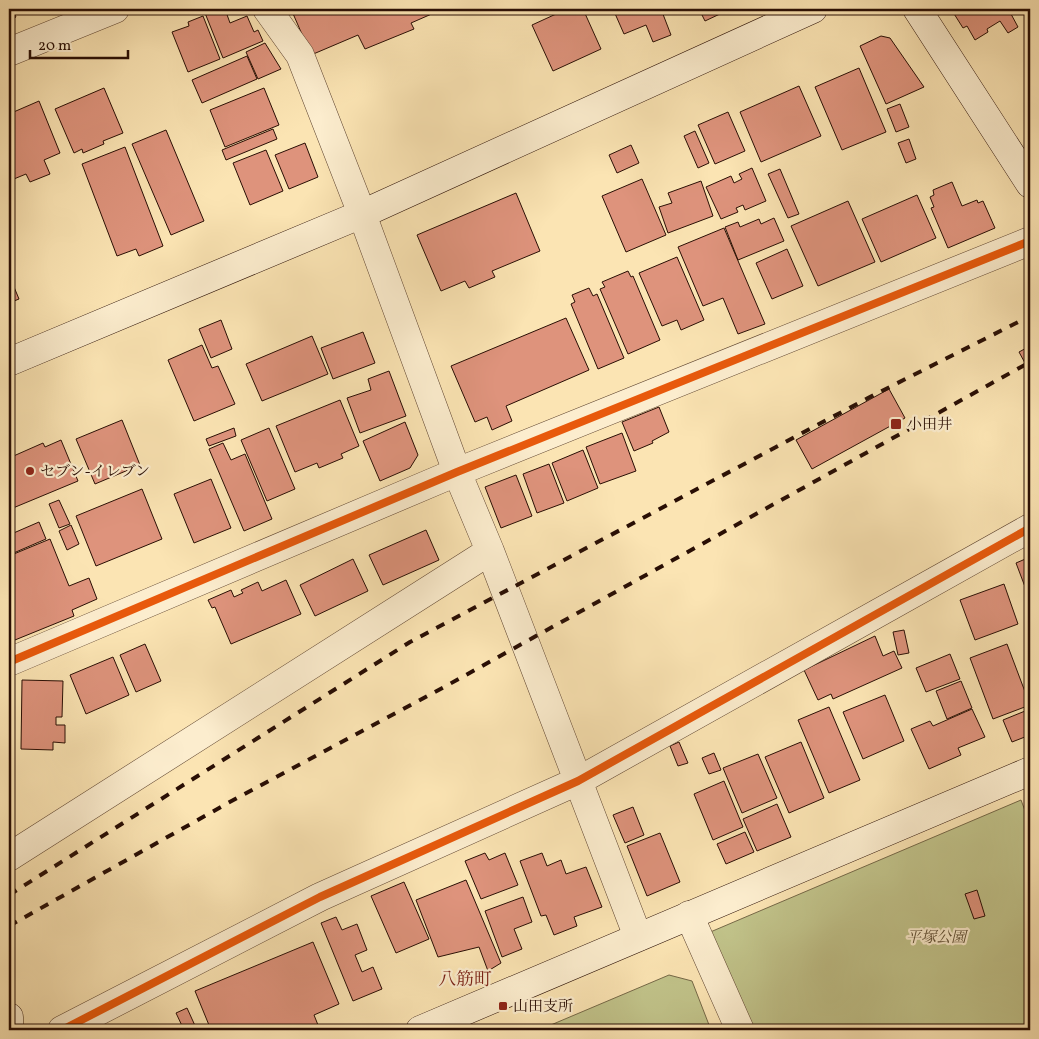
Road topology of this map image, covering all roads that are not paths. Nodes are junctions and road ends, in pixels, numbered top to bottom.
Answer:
1 (115, 9) edge
2 (267, 9) edge
3 (812, 9) edge
4 (917, 9) edge
5 (9, 52) edge
6 (1030, 184) edge
7 (362, 214) junction
8 (1030, 241) edge
9 (9, 362) edge
10 (457, 472) junction
11 (1030, 528) edge
12 (490, 551) junction
13 (9, 662) edge
14 (1030, 771) edge
15 (578, 781) junction
16 (9, 857) edge
17 (689, 915) junction
18 (638, 937) junction
19 (9, 1017) edge
20 (9, 1030) edge
21 (62, 1030) edge
22 (420, 1030) edge
23 (740, 1030) edge

1 - 5 street
2 - 7 street
3 - 7 street
4 - 6 street
7 - 9 street
7 - 10 street
8 - 10 street
10 - 12 street
10 - 13 street
11 - 15 street
12 - 15 street
12 - 16 street
14 - 17 street
15 - 18 street
15 - 21 street
17 - 18 street
17 - 23 street
18 - 22 street
19 - 20 street

